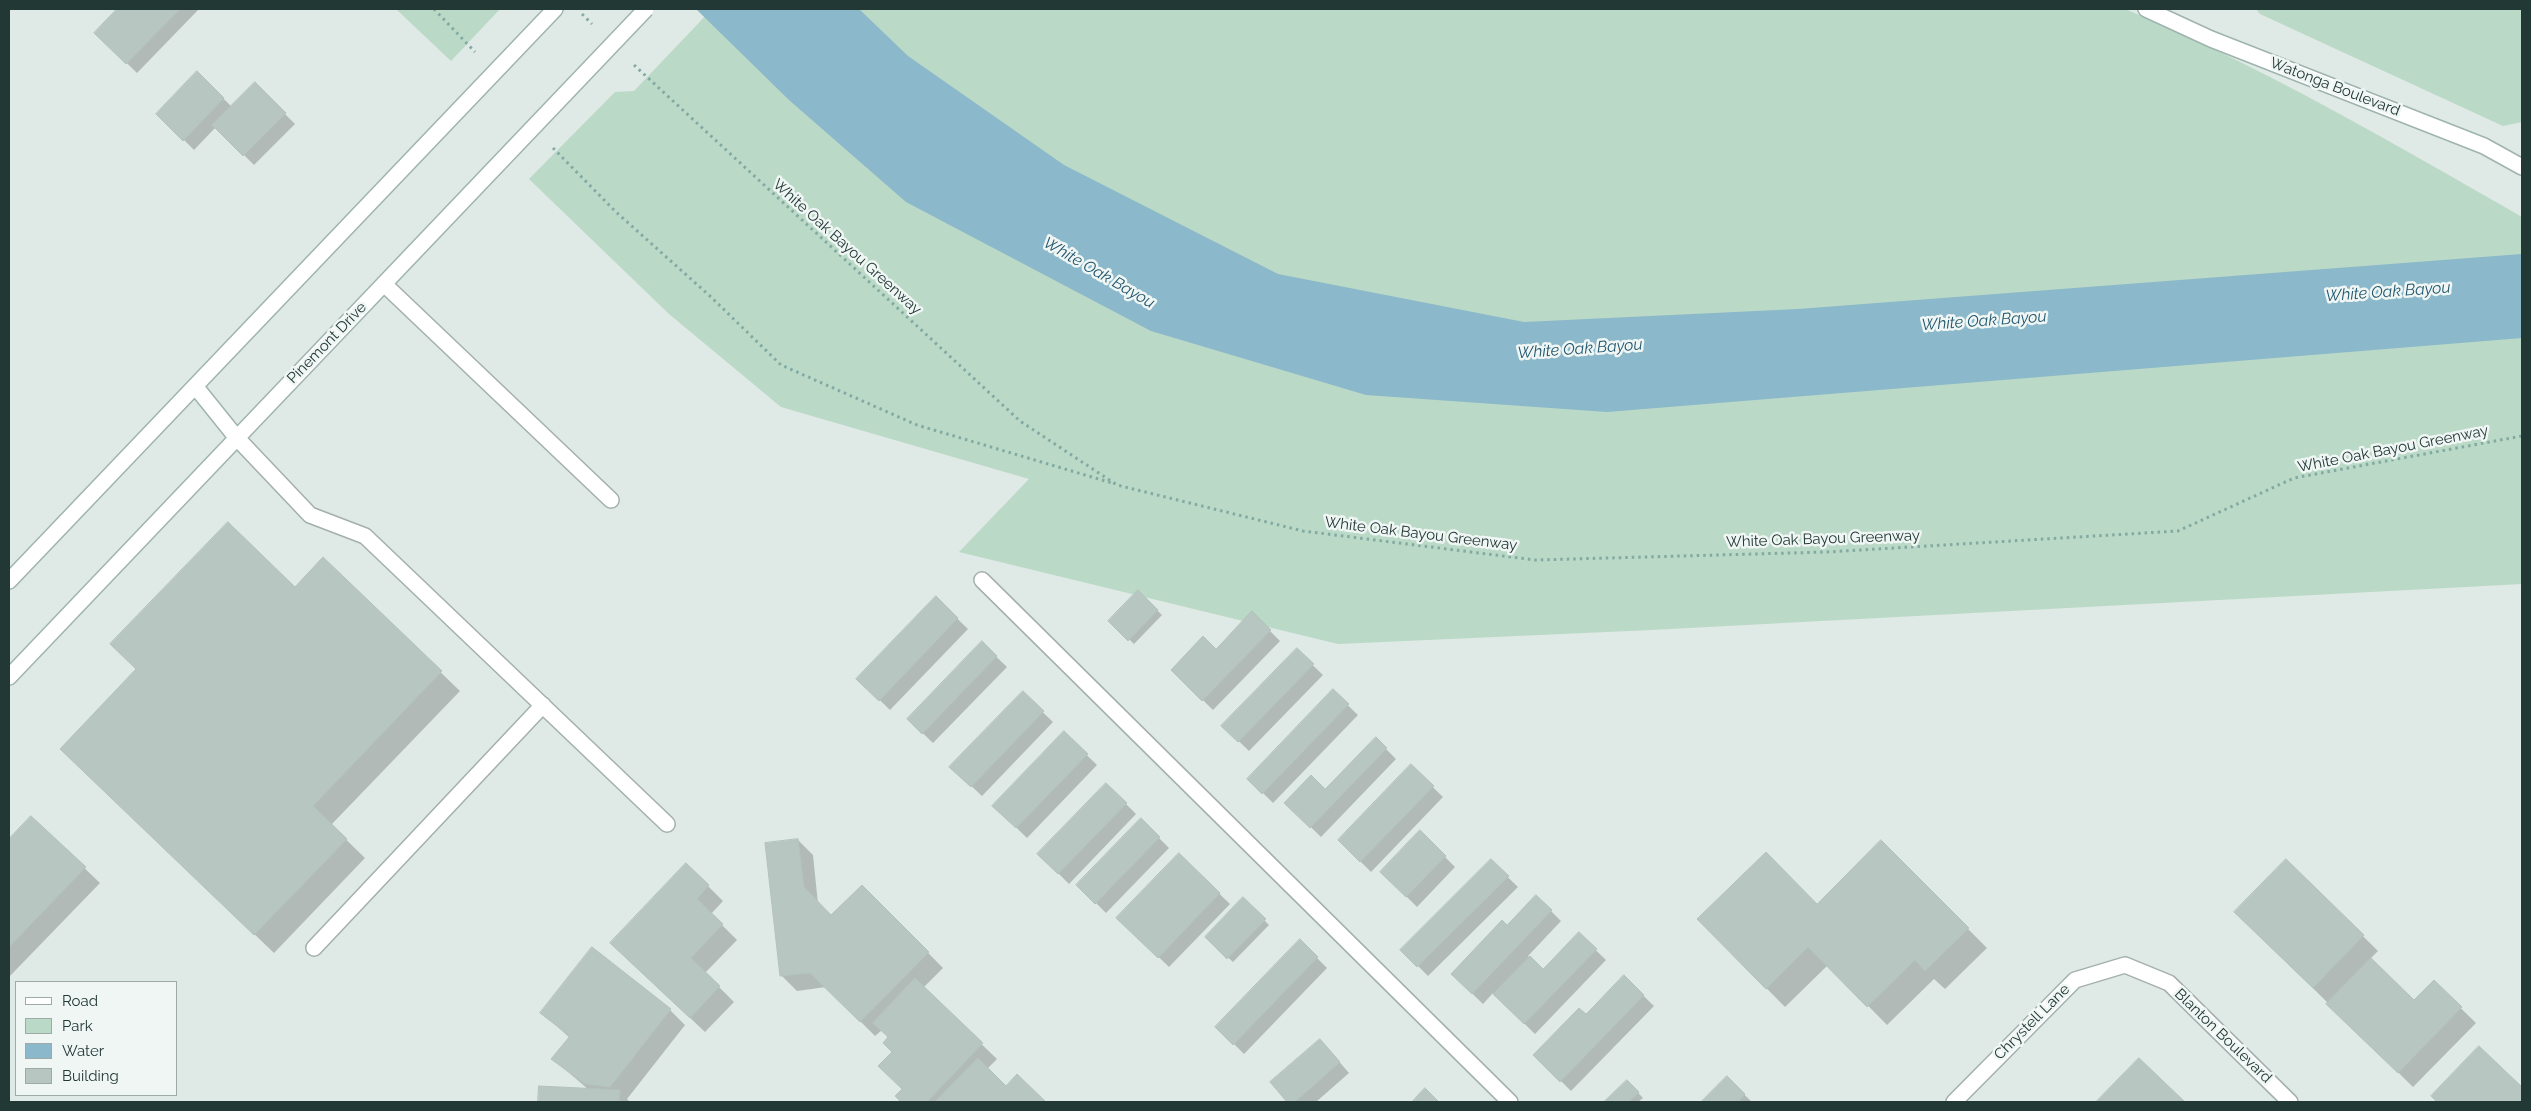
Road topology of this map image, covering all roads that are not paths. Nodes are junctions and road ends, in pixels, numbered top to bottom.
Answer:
1 (555, 9) edge
2 (646, 9) edge
3 (2146, 9) edge
4 (2522, 167) edge
5 (384, 284) junction
6 (195, 386) junction
7 (236, 437) junction
8 (611, 500) dead end
9 (982, 580) dead end
10 (9, 581) edge
11 (9, 677) edge
12 (543, 705) junction
13 (667, 824) dead end
14 (314, 948) dead end
15 (2125, 965) joint
16 (1510, 1102) edge
17 (1954, 1102) edge
18 (2290, 1102) edge

1 - 6 main road
2 - 5 main road, Pinemont Drive, bridge
3 - 4 main road, Watonga Boulevard
5 - 7 main road, Pinemont Drive
5 - 8 main road
6 - 7 main road
6 - 10 main road
7 - 11 main road, Pinemont Drive
7 - 12 main road
9 - 16 main road
12 - 13 main road
12 - 14 main road
15 - 17 main road, Chrystell Lane
15 - 18 main road, Blanton Boulevard

